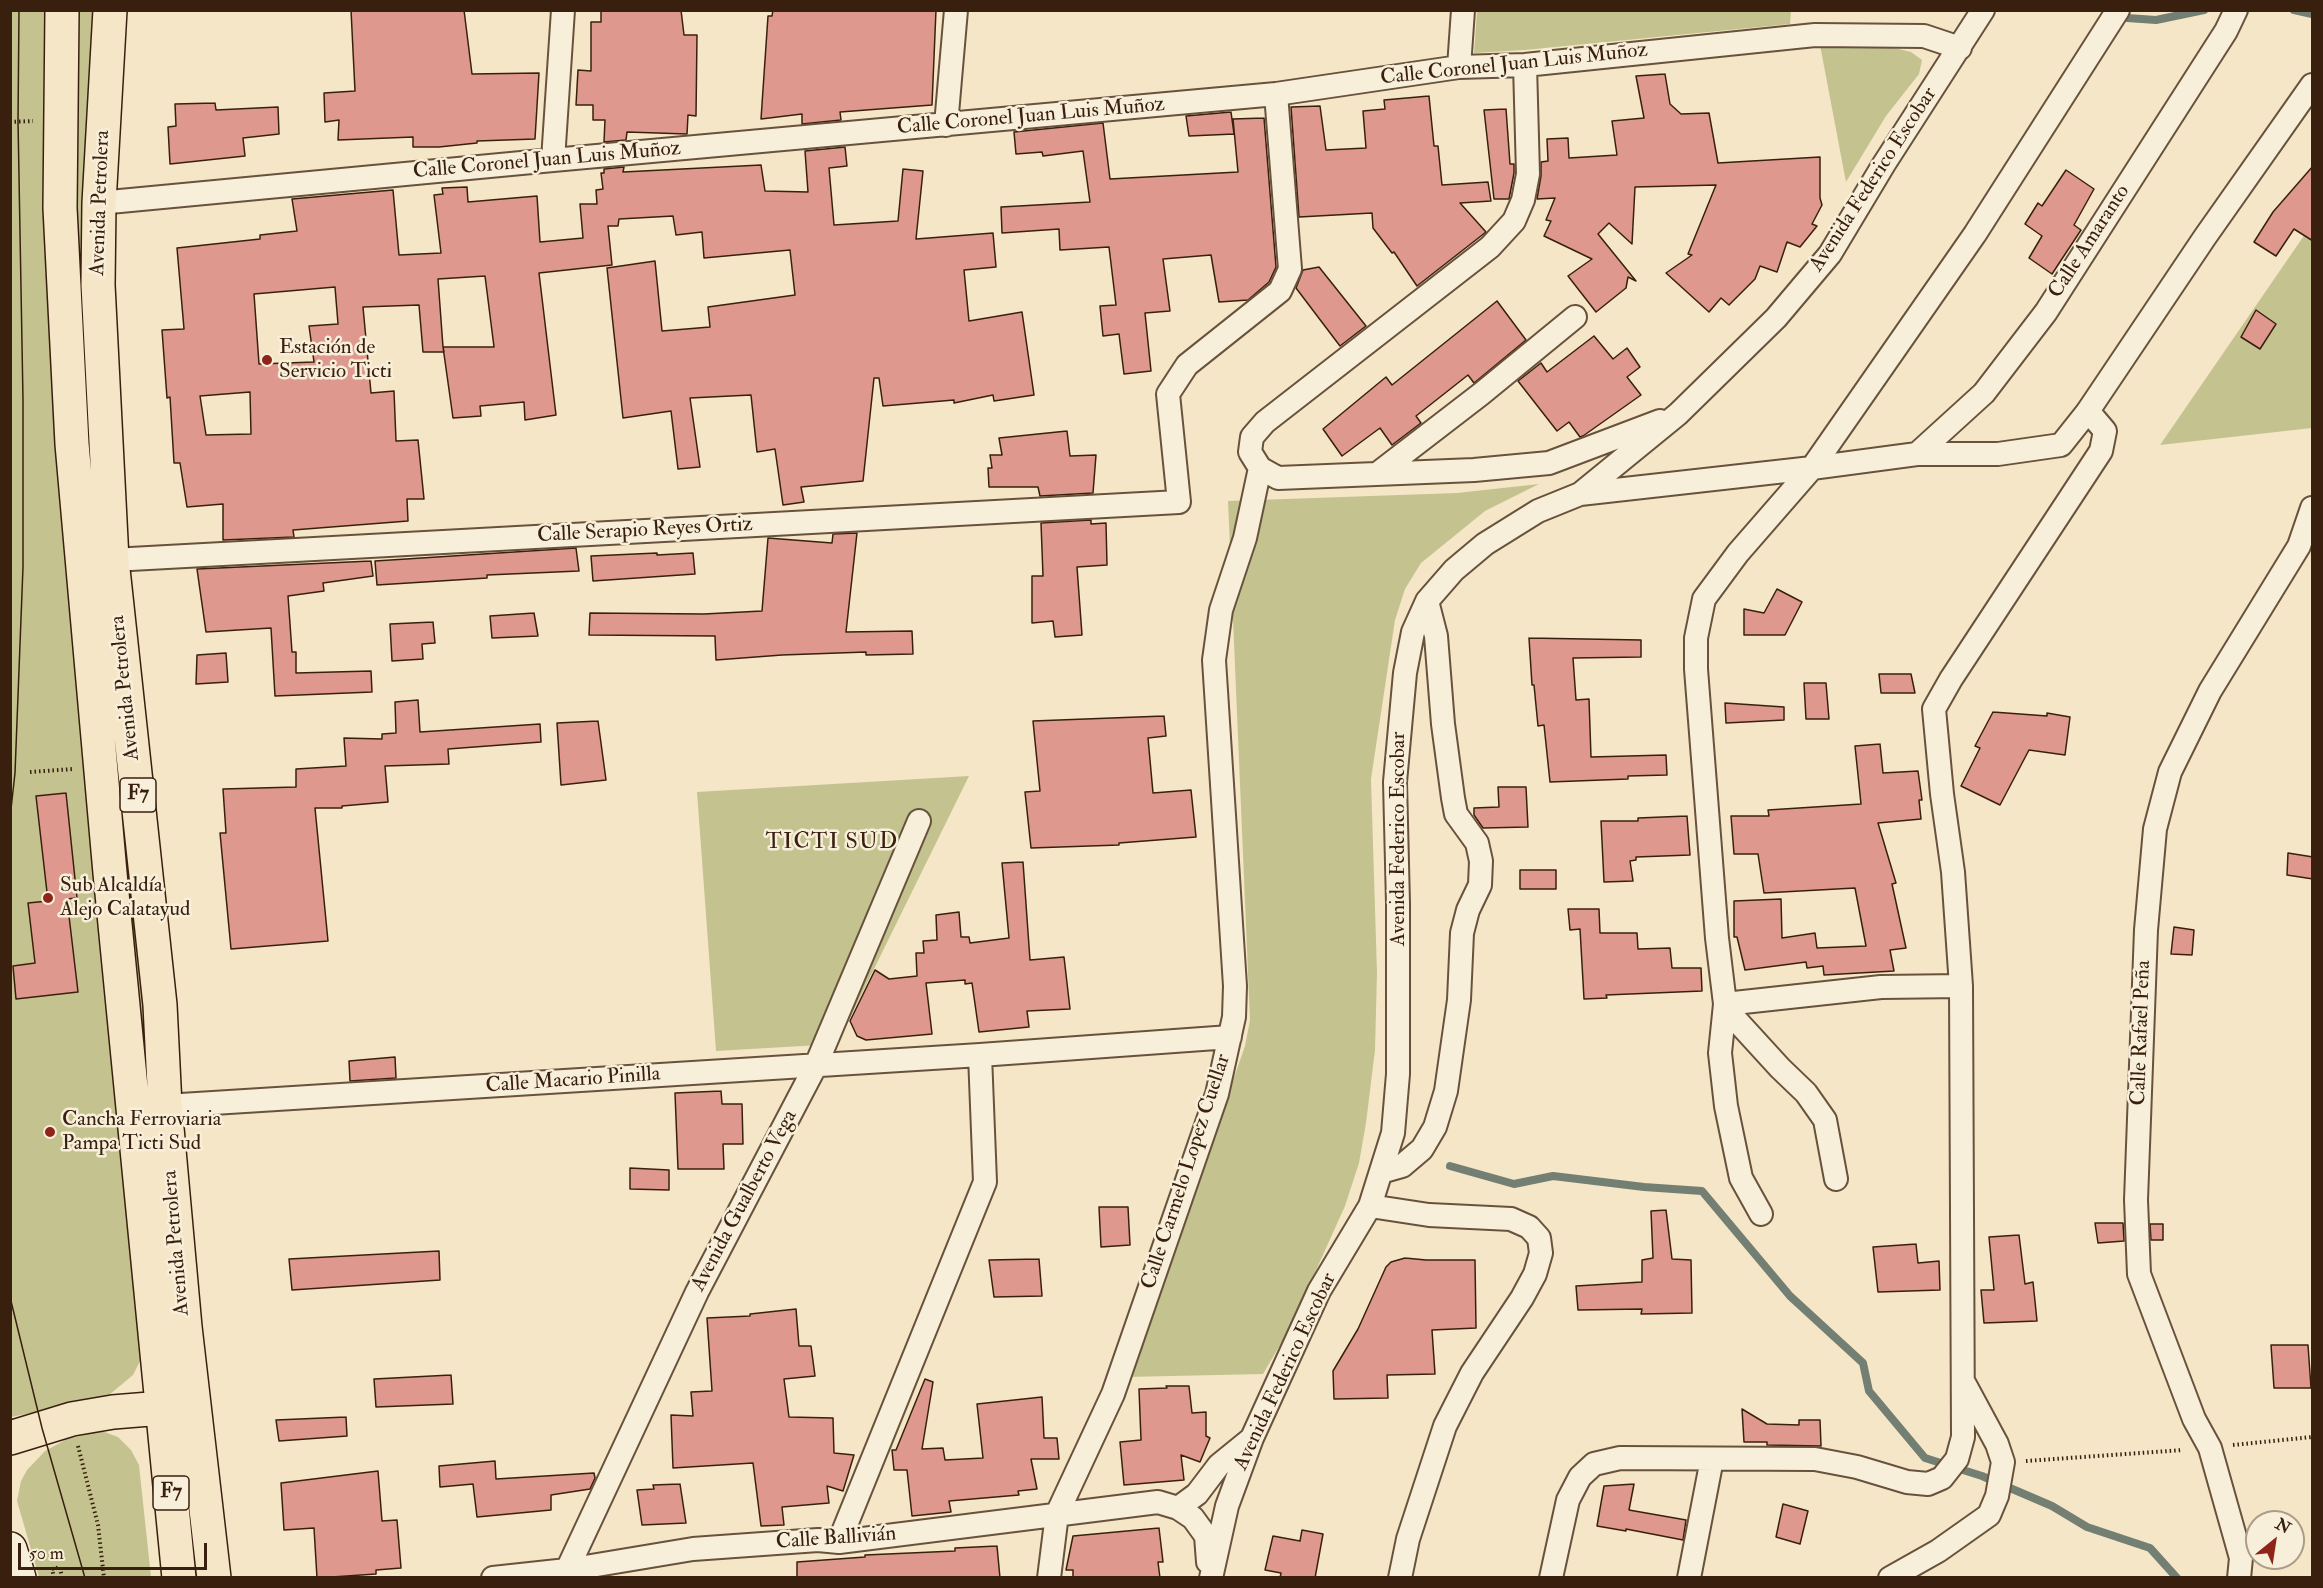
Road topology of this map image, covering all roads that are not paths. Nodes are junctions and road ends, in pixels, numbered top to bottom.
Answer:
1 (62, 10) edge
2 (110, 10) edge
3 (563, 10) edge
4 (956, 10) edge
5 (1463, 10) edge
6 (1983, 10) edge
7 (2118, 10) edge
8 (2236, 10) edge
9 (1960, 48) junction
10 (1526, 65) junction
11 (1459, 67) junction
12 (2313, 85) edge
13 (1276, 94) junction
14 (946, 125) junction
15 (553, 160) junction
16 (99, 203) junction
17 (1575, 317) dead end
18 (2088, 411) junction
19 (1678, 414) junction
20 (1917, 454) junction
21 (1260, 468) junction
22 (1812, 468) junction
23 (1377, 474) junction
24 (1580, 494) junction
25 (2313, 508) edge
26 (112, 560) junction
27 (1427, 601) junction
28 (919, 821) dead end
29 (1961, 986) junction
30 (1725, 1004) junction
31 (1230, 1037) junction
32 (980, 1055) junction
33 (816, 1065) junction
34 (165, 1106) junction
35 (1381, 1172) junction
36 (1836, 1179) dead end
37 (1370, 1206) junction
38 (1761, 1214) dead end
39 (1962, 1379) junction
40 (162, 1408) junction
41 (10, 1438) edge
42 (1252, 1438) junction
43 (1712, 1459) junction
44 (1178, 1508) junction
45 (1057, 1514) junction
46 (839, 1542) junction
47 (10, 1549) edge
48 (567, 1574) edge
49 (19, 1578) edge
50 (179, 1578) edge
51 (214, 1578) edge
52 (493, 1578) edge
53 (1049, 1578) edge
54 (1211, 1578) edge
55 (1400, 1578) edge
56 (1551, 1578) edge
57 (1689, 1578) edge
58 (1890, 1578) edge
59 (2239, 1578) edge

1 - 40 highway, Avenida Petrolera / F7
2 - 16 highway, Avenida Petrolera / F7
3 - 15 street
4 - 14 street
5 - 11 street
6 - 9 street, Avenida Federico Escobar
7 - 22 street
8 - 20 street, Calle Amaranto
9 - 10 street, Calle Coronel Juan Luis Muñoz
9 - 19 street, Avenida Federico Escobar
10 - 11 street, Calle Coronel Juan Luis Muñoz
10 - 21 street
11 - 13 street, Calle Coronel Juan Luis Muñoz
12 - 18 street
13 - 14 street, Calle Coronel Juan Luis Muñoz
13 - 26 street, Calle Serapio Reyes Ortiz
14 - 15 street, Calle Coronel Juan Luis Muñoz
15 - 16 street, Calle Coronel Juan Luis Muñoz
16 - 26 highway, Avenida Petrolera / F7
17 - 23 street
18 - 20 street
18 - 29 street
19 - 23 street
19 - 24 street, Avenida Federico Escobar
20 - 22 street
21 - 23 street
21 - 31 street, Calle Carmelo Lopez Cuellar
22 - 24 street
22 - 30 street
24 - 27 street, Avenida Federico Escobar
25 - 59 street, Calle Rafael Peña
26 - 34 highway, Avenida Petrolera / F7
27 - 35 street, Avenida Federico Escobar
27 - 35 street
28 - 33 street, Avenida Gualberto Vega
29 - 30 street
29 - 39 street
30 - 36 street
30 - 38 street
31 - 32 street, Calle Macario Pinilla
31 - 45 street, Calle Carmelo Lopez Cuellar
32 - 33 street, Calle Macario Pinilla
32 - 46 street
33 - 34 street, Calle Macario Pinilla
33 - 48 street, Avenida Gualberto Vega
34 - 51 highway, Avenida Petrolera / F7
35 - 37 street, Avenida Federico Escobar
37 - 42 street, Avenida Federico Escobar
37 - 55 street
39 - 43 street
39 - 58 street
40 - 41 highway
40 - 50 highway, Avenida Petrolera / F7
42 - 44 street
42 - 54 street, Avenida Federico Escobar
43 - 56 street
43 - 57 street
44 - 45 street, Calle Ballivián
44 - 54 street
45 - 46 street, Calle Ballivián
45 - 53 street, Calle Carmelo Lopez Cuellar
46 - 48 street, Calle Ballivián
47 - 49 street
48 - 52 street, Calle Ballivián

